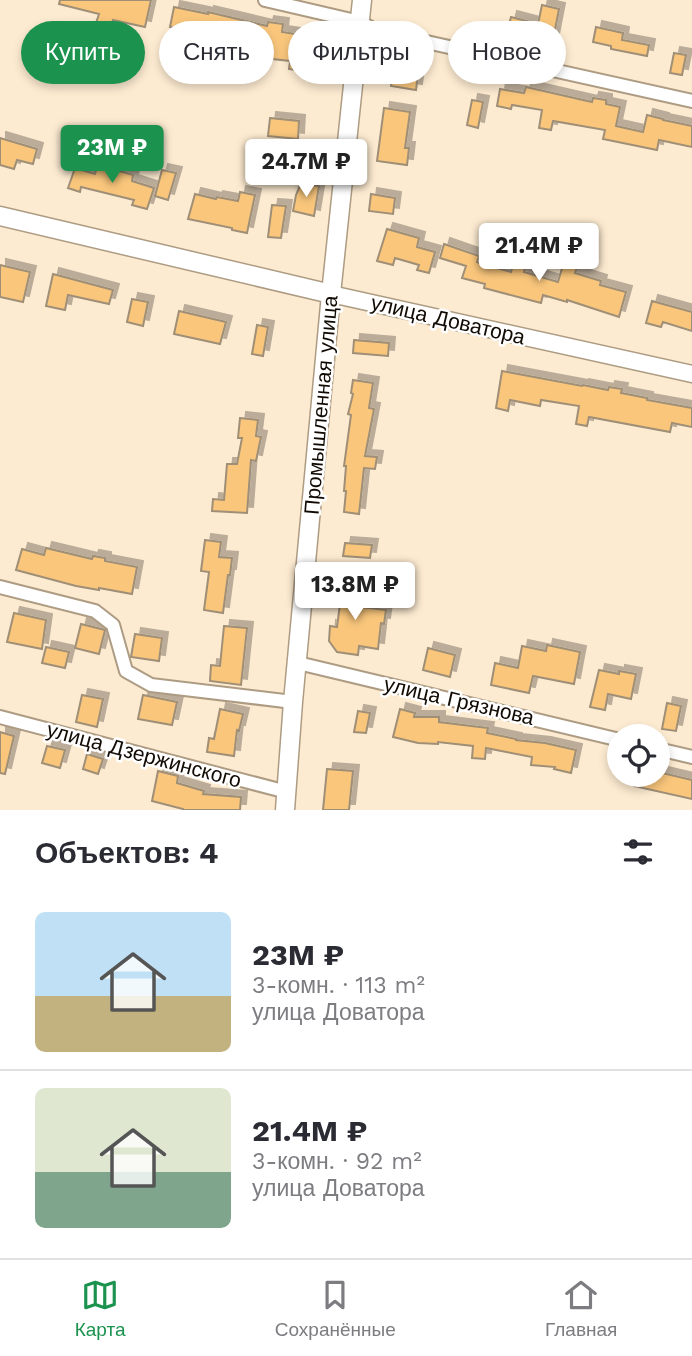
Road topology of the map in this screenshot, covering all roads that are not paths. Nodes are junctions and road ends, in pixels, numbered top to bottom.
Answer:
1 (265, 0) edge
2 (362, 0) edge
3 (356, 21) edge
4 (360, 21) edge
5 (434, 44) edge
6 (353, 84) edge
7 (692, 101) edge
8 (0, 216) edge
9 (331, 294) junction
10 (692, 374) edge
11 (0, 587) edge
12 (298, 663) junction
13 (293, 702) junction
14 (0, 717) edge
15 (607, 737) edge
16 (670, 752) edge
17 (692, 757) edge
18 (286, 801) edge

1 - 3 street
2 - 4 main road, Промышленная улица
5 - 7 street
6 - 9 main road, Промышленная улица
8 - 9 main road, улица Доватора
9 - 10 street, улица Доватора
9 - 12 main road, Промышленная улица
11 - 13 street
12 - 13 main road, Промышленная улица
12 - 15 street, улица Грязнова
13 - 18 main road, Промышленная улица
14 - 18 street, улица Дзержинского
16 - 17 street

